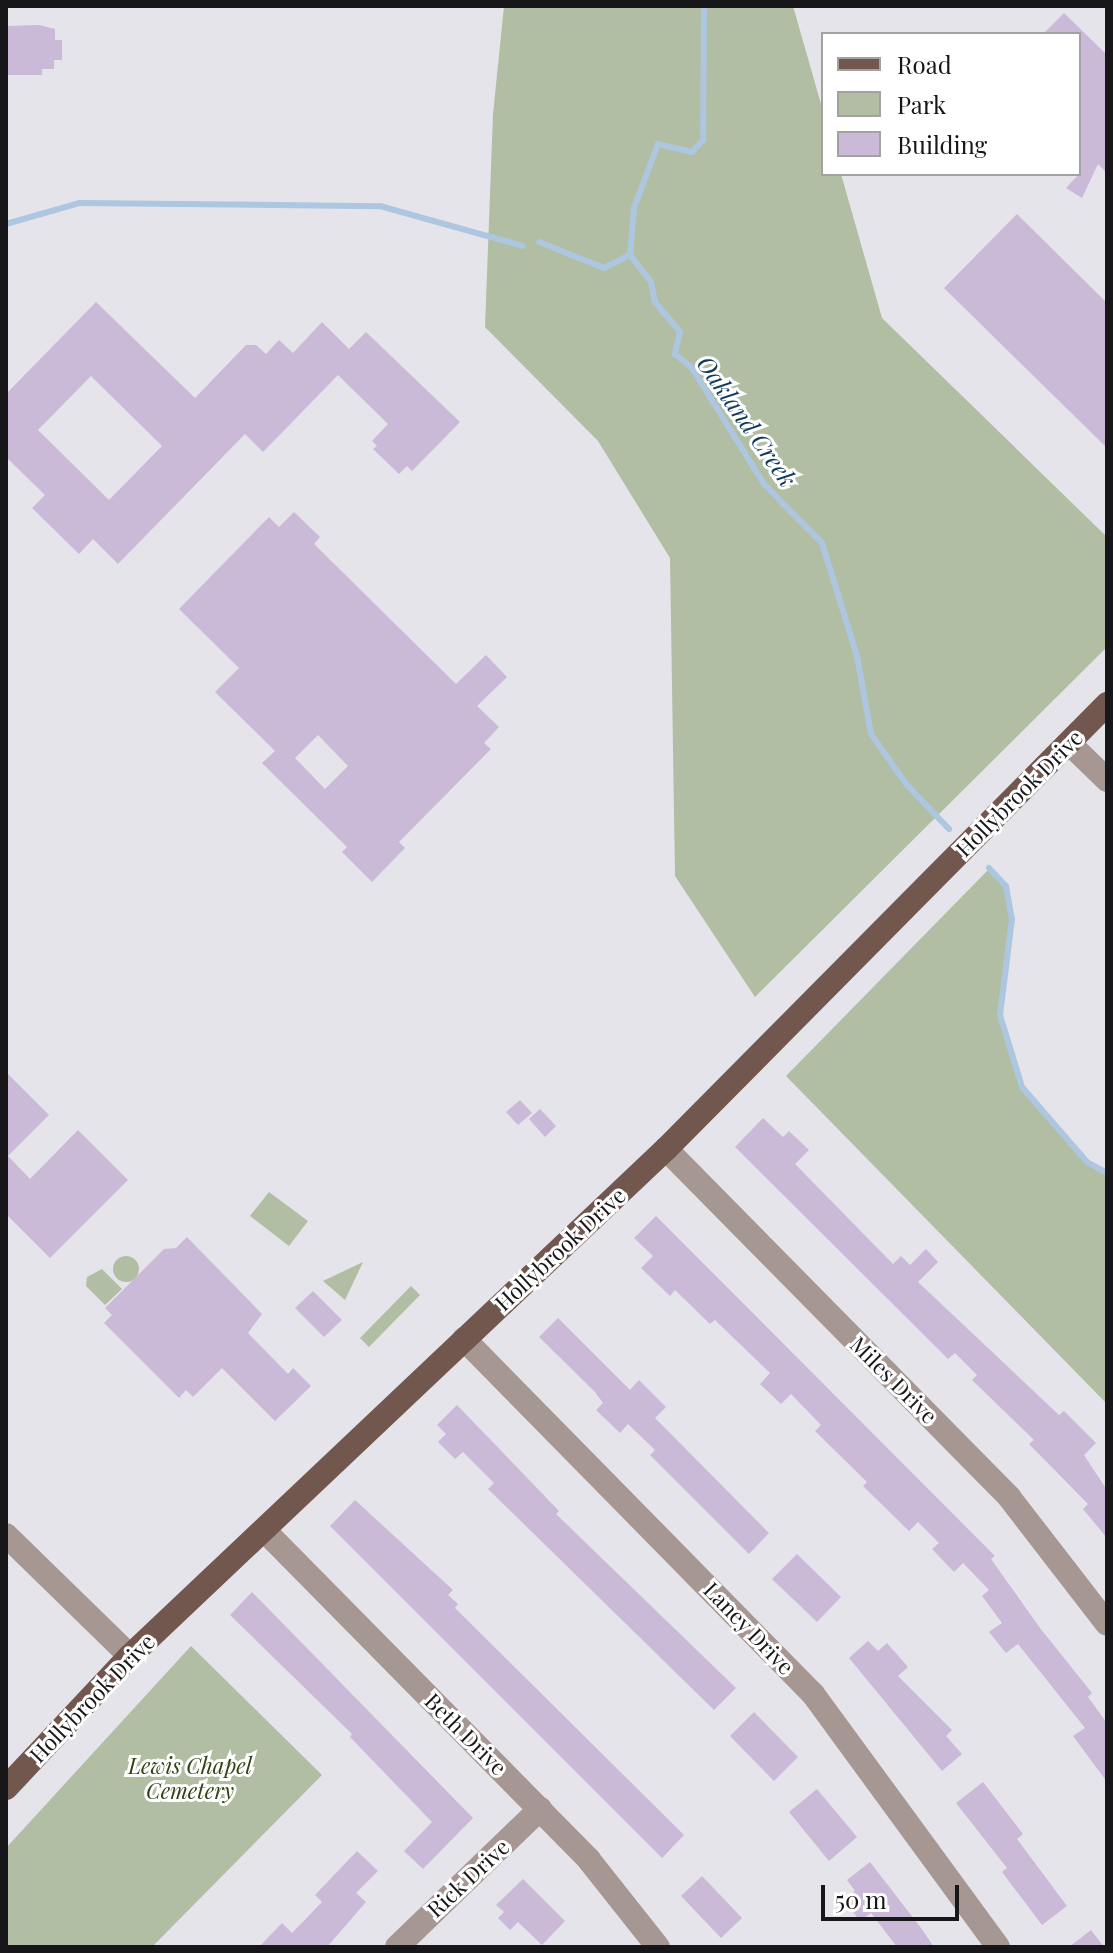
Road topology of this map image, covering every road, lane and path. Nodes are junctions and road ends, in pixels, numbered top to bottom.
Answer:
1 (1107, 704) edge
2 (1069, 743) junction
3 (1107, 780) edge
4 (666, 1149) junction
5 (464, 1339) junction
6 (264, 1530) junction
7 (6, 1535) edge
8 (1107, 1624) edge
9 (130, 1656) junction
10 (6, 1788) edge
11 (540, 1809) junction
12 (397, 1947) edge
13 (658, 1947) edge
14 (998, 1947) edge

1 - 2 main road, Hollybrook Drive
2 - 3 street
2 - 4 main road, Hollybrook Drive
4 - 5 main road, Hollybrook Drive
4 - 8 street, Miles Drive
5 - 6 main road, Hollybrook Drive
5 - 14 street, Laney Drive
6 - 9 main road, Hollybrook Drive
6 - 11 street, Beth Drive
7 - 9 street
9 - 10 main road, Hollybrook Drive
11 - 12 street, Rick Drive
11 - 13 street, Beth Drive

